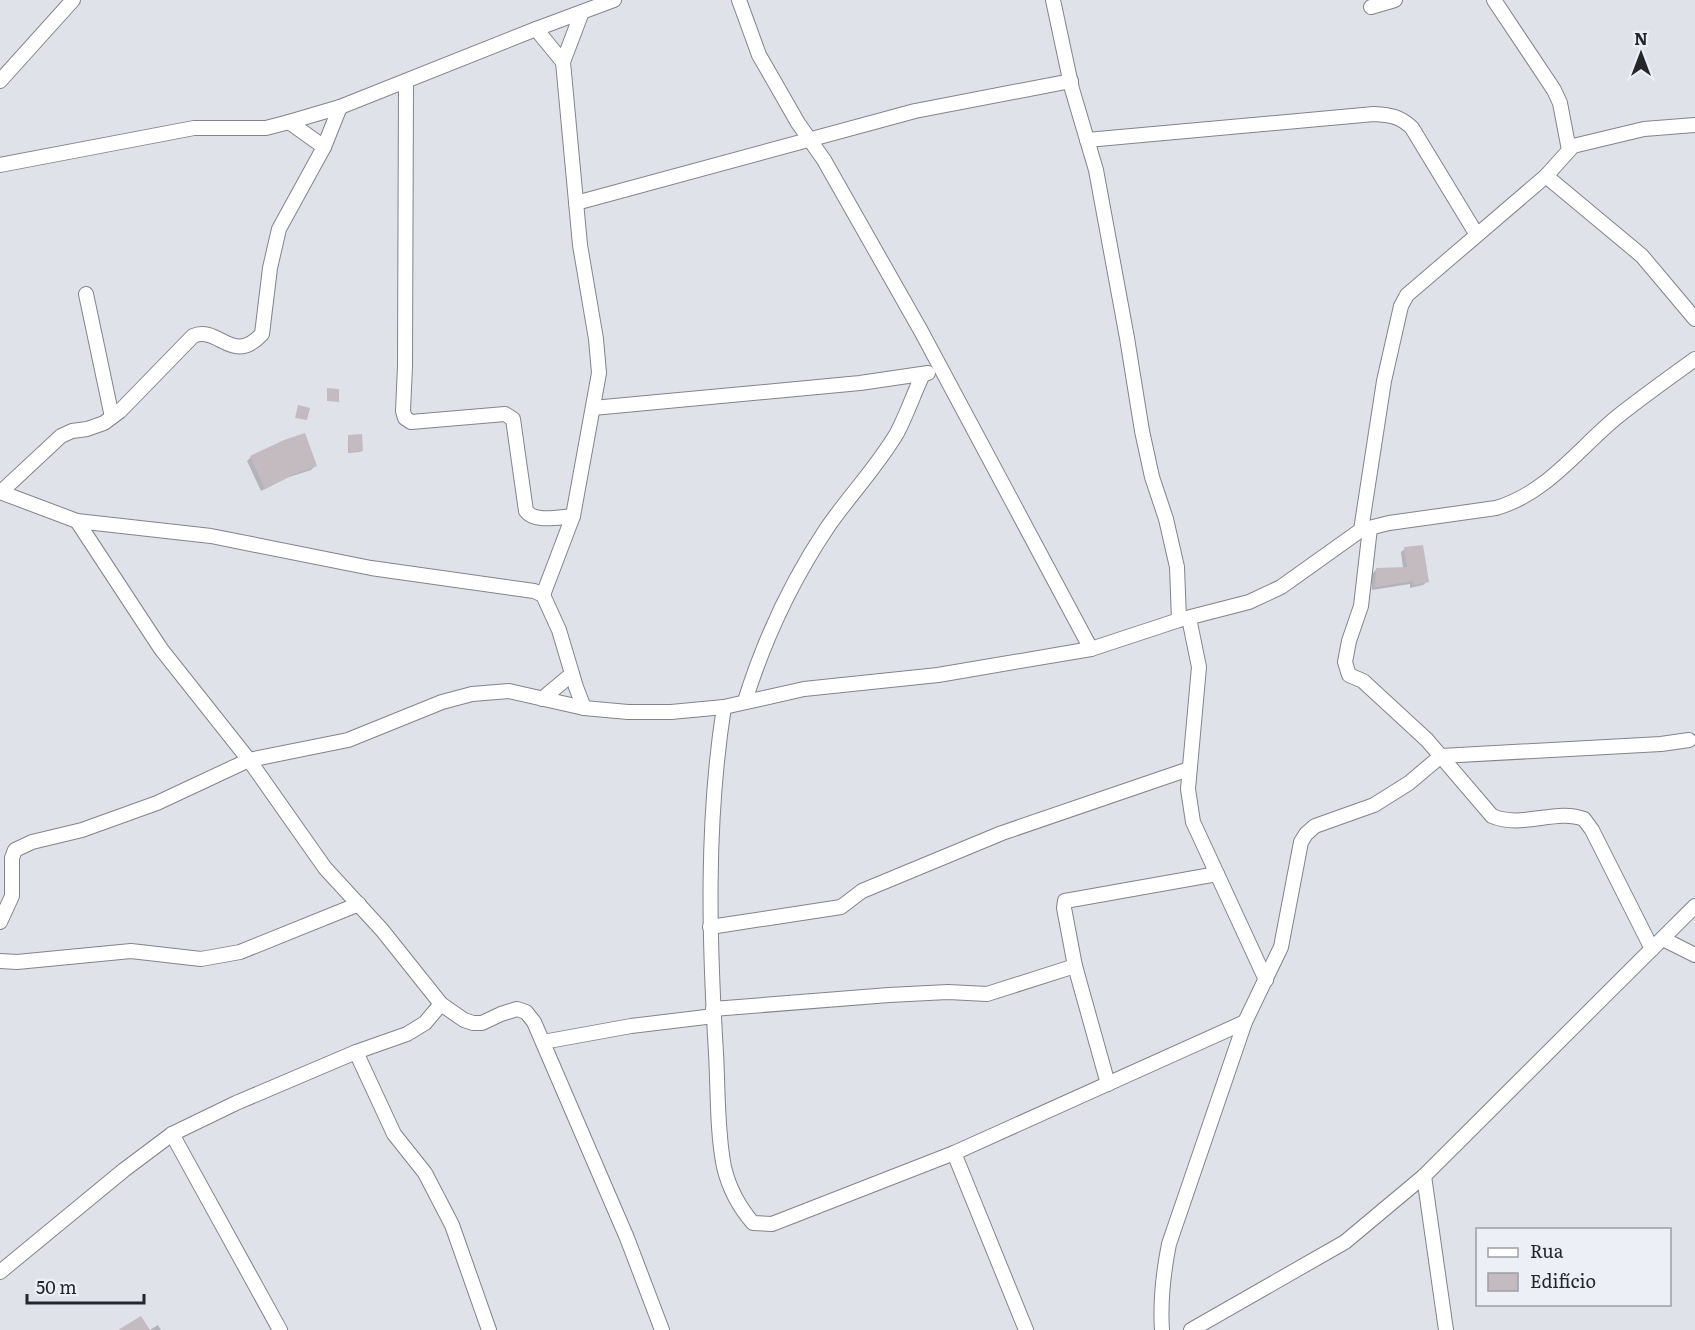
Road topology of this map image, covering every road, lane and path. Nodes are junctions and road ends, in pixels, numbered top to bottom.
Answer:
1 (73, 0) edge
2 (614, 0) edge
3 (739, 0) edge
4 (1053, 0) edge
5 (1395, 0) edge
6 (1494, 0) edge
7 (1371, 7) dead end
8 (582, 12) junction
9 (536, 28) junction
10 (563, 62) junction
11 (0, 81) edge
12 (406, 81) junction
13 (1071, 81) junction
14 (340, 107) junction
15 (289, 122) junction
16 (1695, 125) edge
17 (810, 140) junction
18 (1087, 140) junction
19 (324, 147) junction
20 (1569, 150) junction
21 (0, 165) edge
22 (1546, 176) junction
23 (576, 203) junction
24 (1477, 236) junction
25 (86, 294) dead end
26 (1695, 319) edge
27 (1695, 359) edge
28 (943, 371) junction
29 (923, 374) junction
30 (593, 408) junction
31 (112, 417) junction
32 (1, 492) edge
33 (573, 516) junction
34 (77, 521) junction
35 (1366, 529) junction
36 (543, 595) junction
37 (1184, 619) junction
38 (1090, 649) junction
39 (572, 674) junction
40 (542, 699) junction
41 (745, 701) junction
42 (724, 707) junction
43 (584, 708) junction
44 (1689, 740) dead end
45 (1441, 756) junction
46 (249, 760) junction
47 (1190, 769) junction
48 (1217, 874) junction
49 (359, 904) junction
50 (1695, 906) edge
51 (0, 922) edge
52 (1677, 924) junction
53 (710, 927) junction
54 (1663, 939) junction
55 (1652, 949) junction
56 (1690, 953) edge
57 (0, 961) edge
58 (1075, 966) junction
59 (1266, 981) junction
60 (441, 1004) junction
61 (714, 1013) junction
62 (1245, 1022) junction
63 (543, 1042) junction
64 (356, 1052) junction
65 (1108, 1084) junction
66 (172, 1134) junction
67 (954, 1153) junction
68 (1424, 1176) junction
69 (0, 1272) edge
70 (280, 1330) edge
71 (489, 1330) edge
72 (662, 1330) edge
73 (1026, 1330) edge
74 (1162, 1330) edge
75 (1191, 1330) edge
76 (1446, 1330) edge

1 - 11 street
2 - 8 street
3 - 17 street
4 - 13 street
5 - 7 street
6 - 20 street
8 - 9 street
8 - 10 street
9 - 10 street
9 - 12 street
10 - 23 street
12 - 14 street
12 - 33 street
13 - 17 street
13 - 18 street
14 - 15 street
14 - 19 street
15 - 19 street
15 - 21 street
16 - 20 street
17 - 23 street
17 - 28 street
18 - 24 street
18 - 37 street
19 - 31 street
20 - 22 street
22 - 24 street
22 - 26 street
23 - 30 street
24 - 35 street
25 - 31 street
27 - 35 street
28 - 29 street
28 - 38 street
29 - 30 street
29 - 41 street
30 - 33 street
31 - 32 street
32 - 34 street
33 - 36 street
34 - 36 street
34 - 46 street
35 - 37 street
35 - 45 street
36 - 39 street
37 - 38 street
37 - 47 street
38 - 41 street
39 - 40 street
39 - 43 street
40 - 43 street
40 - 46 street
41 - 42 street
42 - 43 street
42 - 53 street
44 - 45 street
45 - 55 street
45 - 59 street
46 - 49 street
46 - 51 street
47 - 48 street
47 - 53 street
48 - 58 street
48 - 59 street
49 - 57 street
49 - 60 street
50 - 52 street
52 - 54 street
52 - 56 street
53 - 61 street
54 - 55 street
54 - 56 street
55 - 68 street
58 - 61 street
58 - 65 street
59 - 62 street
60 - 63 street
60 - 64 street
61 - 63 street
61 - 67 street
62 - 65 street
62 - 74 street
63 - 72 street
64 - 66 street
64 - 71 street
65 - 67 street
66 - 69 street
66 - 70 street
67 - 73 street
68 - 75 street
68 - 76 street

